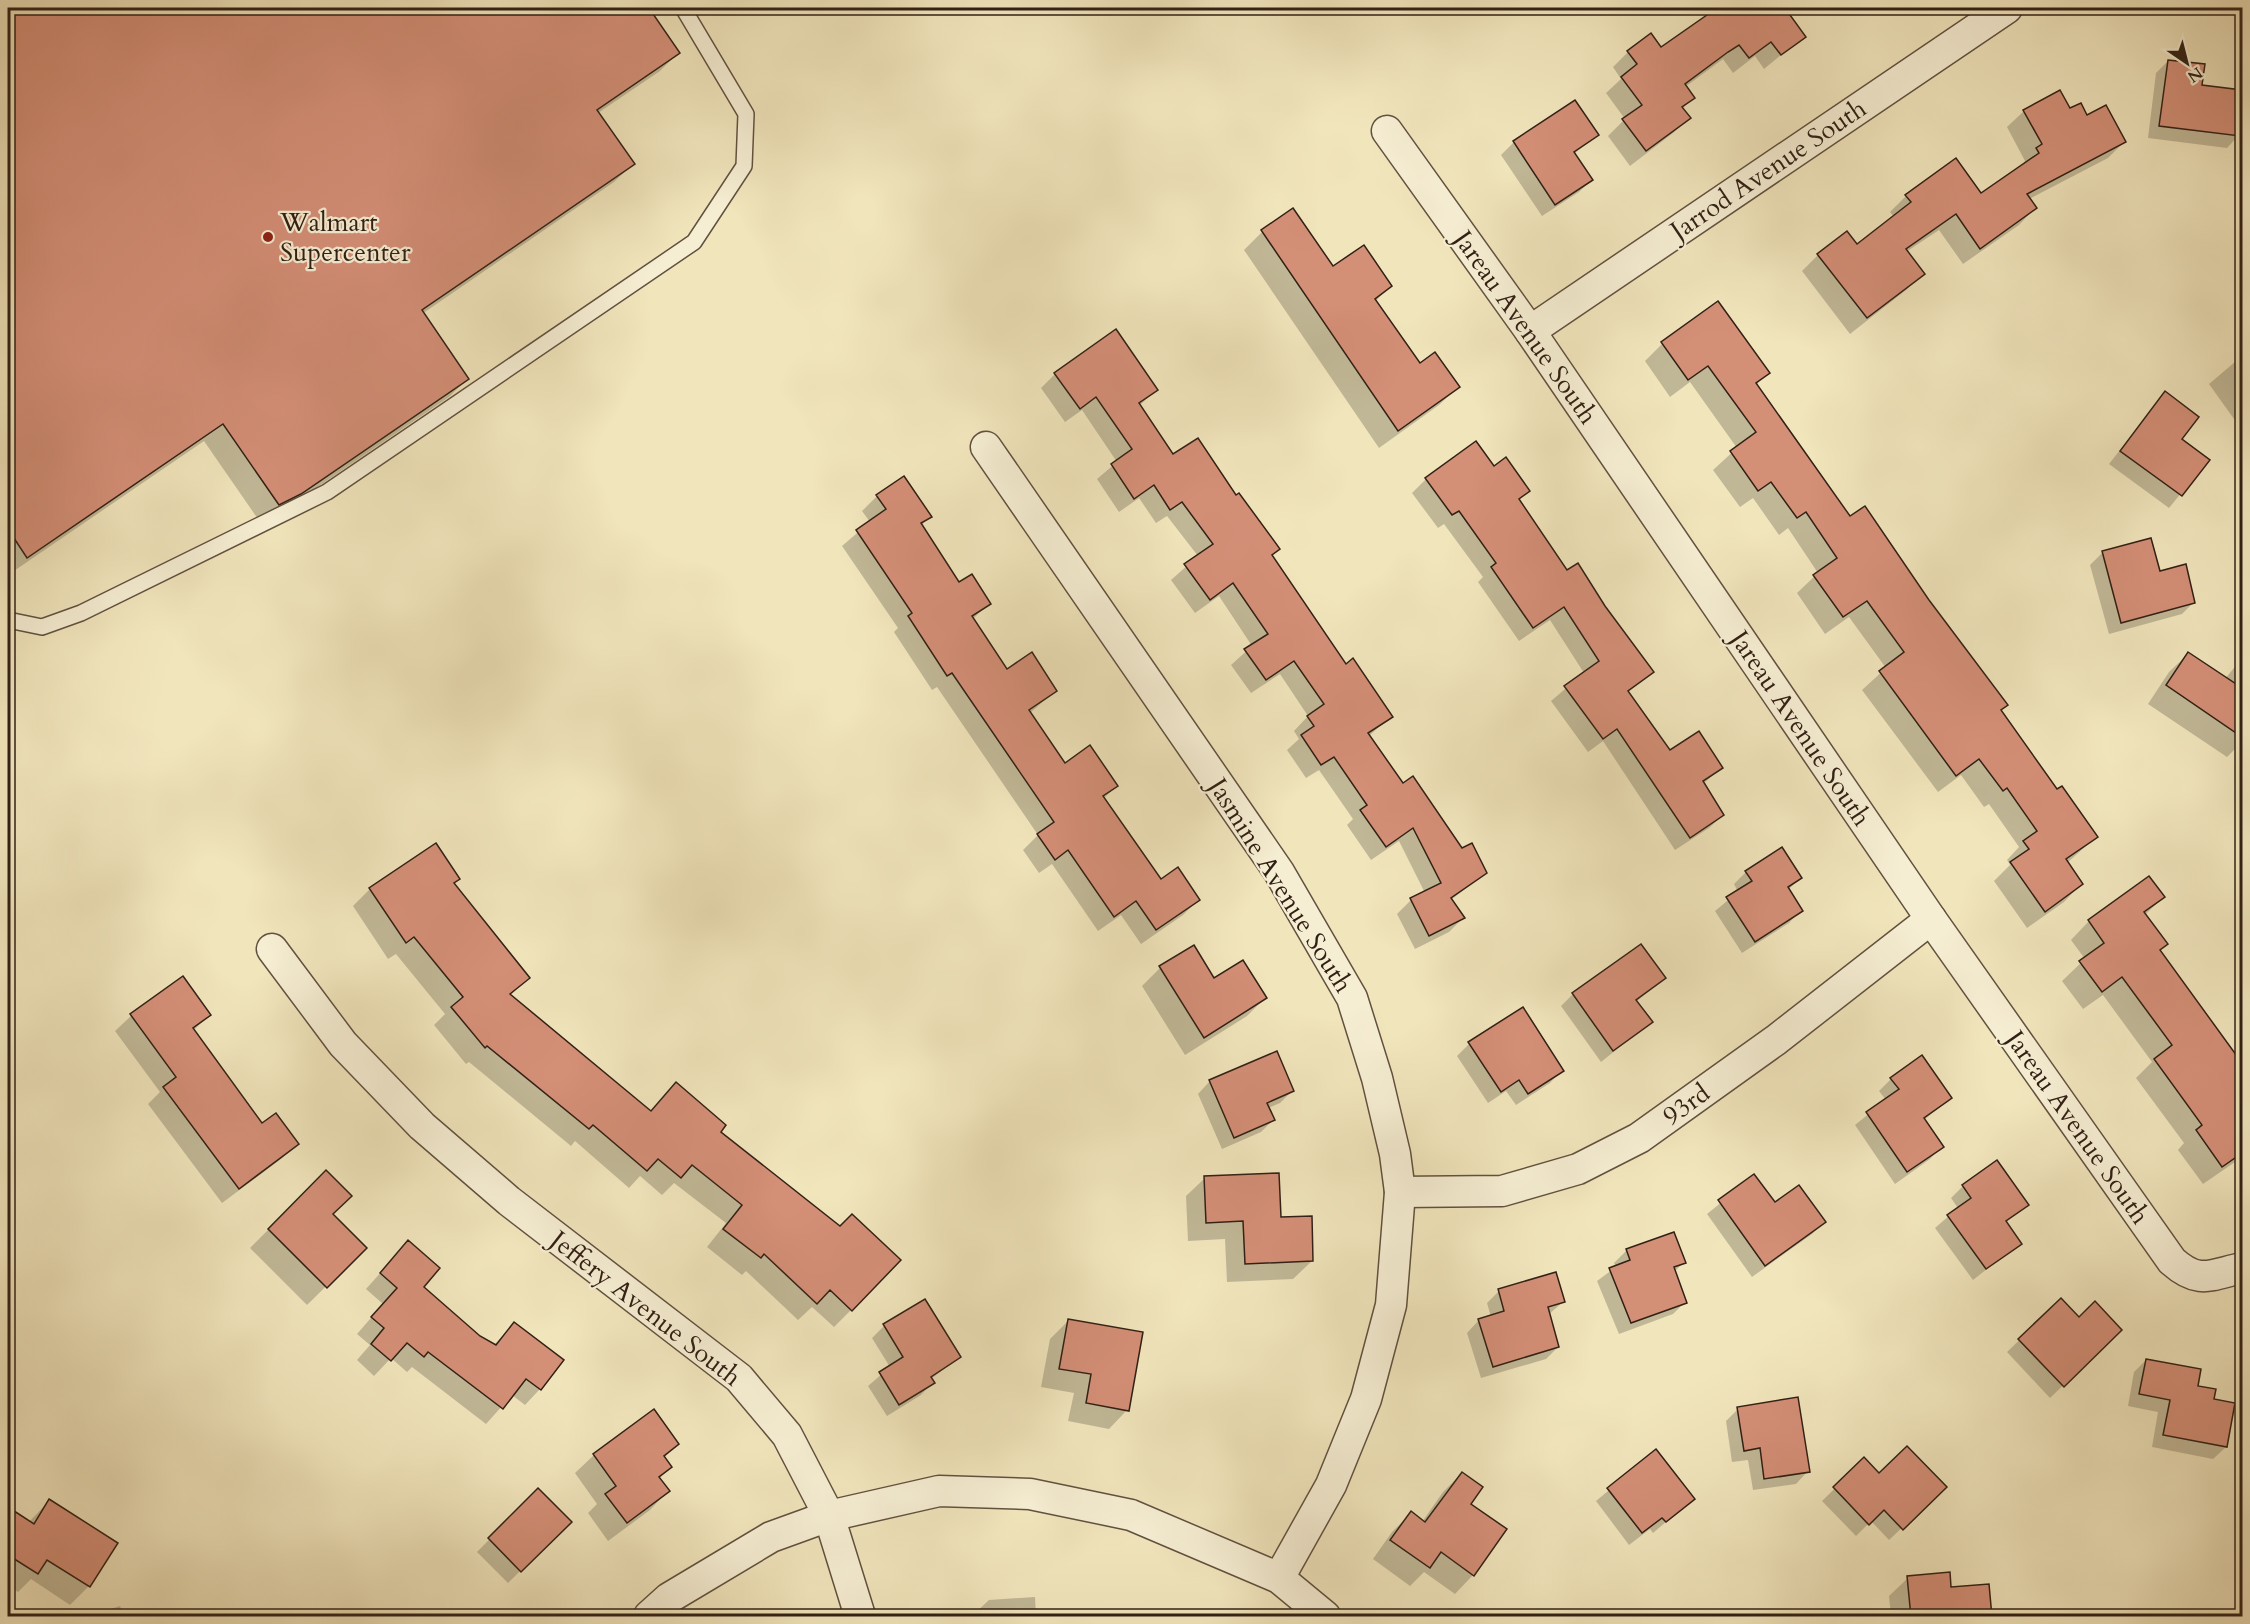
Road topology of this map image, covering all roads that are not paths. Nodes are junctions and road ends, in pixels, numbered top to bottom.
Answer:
1 (683, 8) edge
2 (2007, 8) edge
3 (1387, 131) dead end
4 (1530, 331) junction
5 (986, 447) dead end
6 (8, 620) edge
7 (1931, 919) junction
8 (272, 949) dead end
9 (1400, 1192) junction
10 (2242, 1268) edge
11 (829, 1516) junction
12 (1279, 1578) junction
13 (649, 1617) edge
14 (860, 1617) edge
15 (1325, 1617) edge

1 - 6 lane
2 - 4 street, Jarrod Avenue South
3 - 4 street, Jareau Avenue South
4 - 7 street, Jareau Avenue South
5 - 9 street, Jasmine Avenue South
7 - 9 street, 93rd
7 - 10 street, Jareau Avenue South
8 - 11 street, Jeffery Avenue South
9 - 12 street, Jasmine Avenue South
11 - 12 street
11 - 13 street
11 - 14 street, Jeffery Avenue South
12 - 15 street

